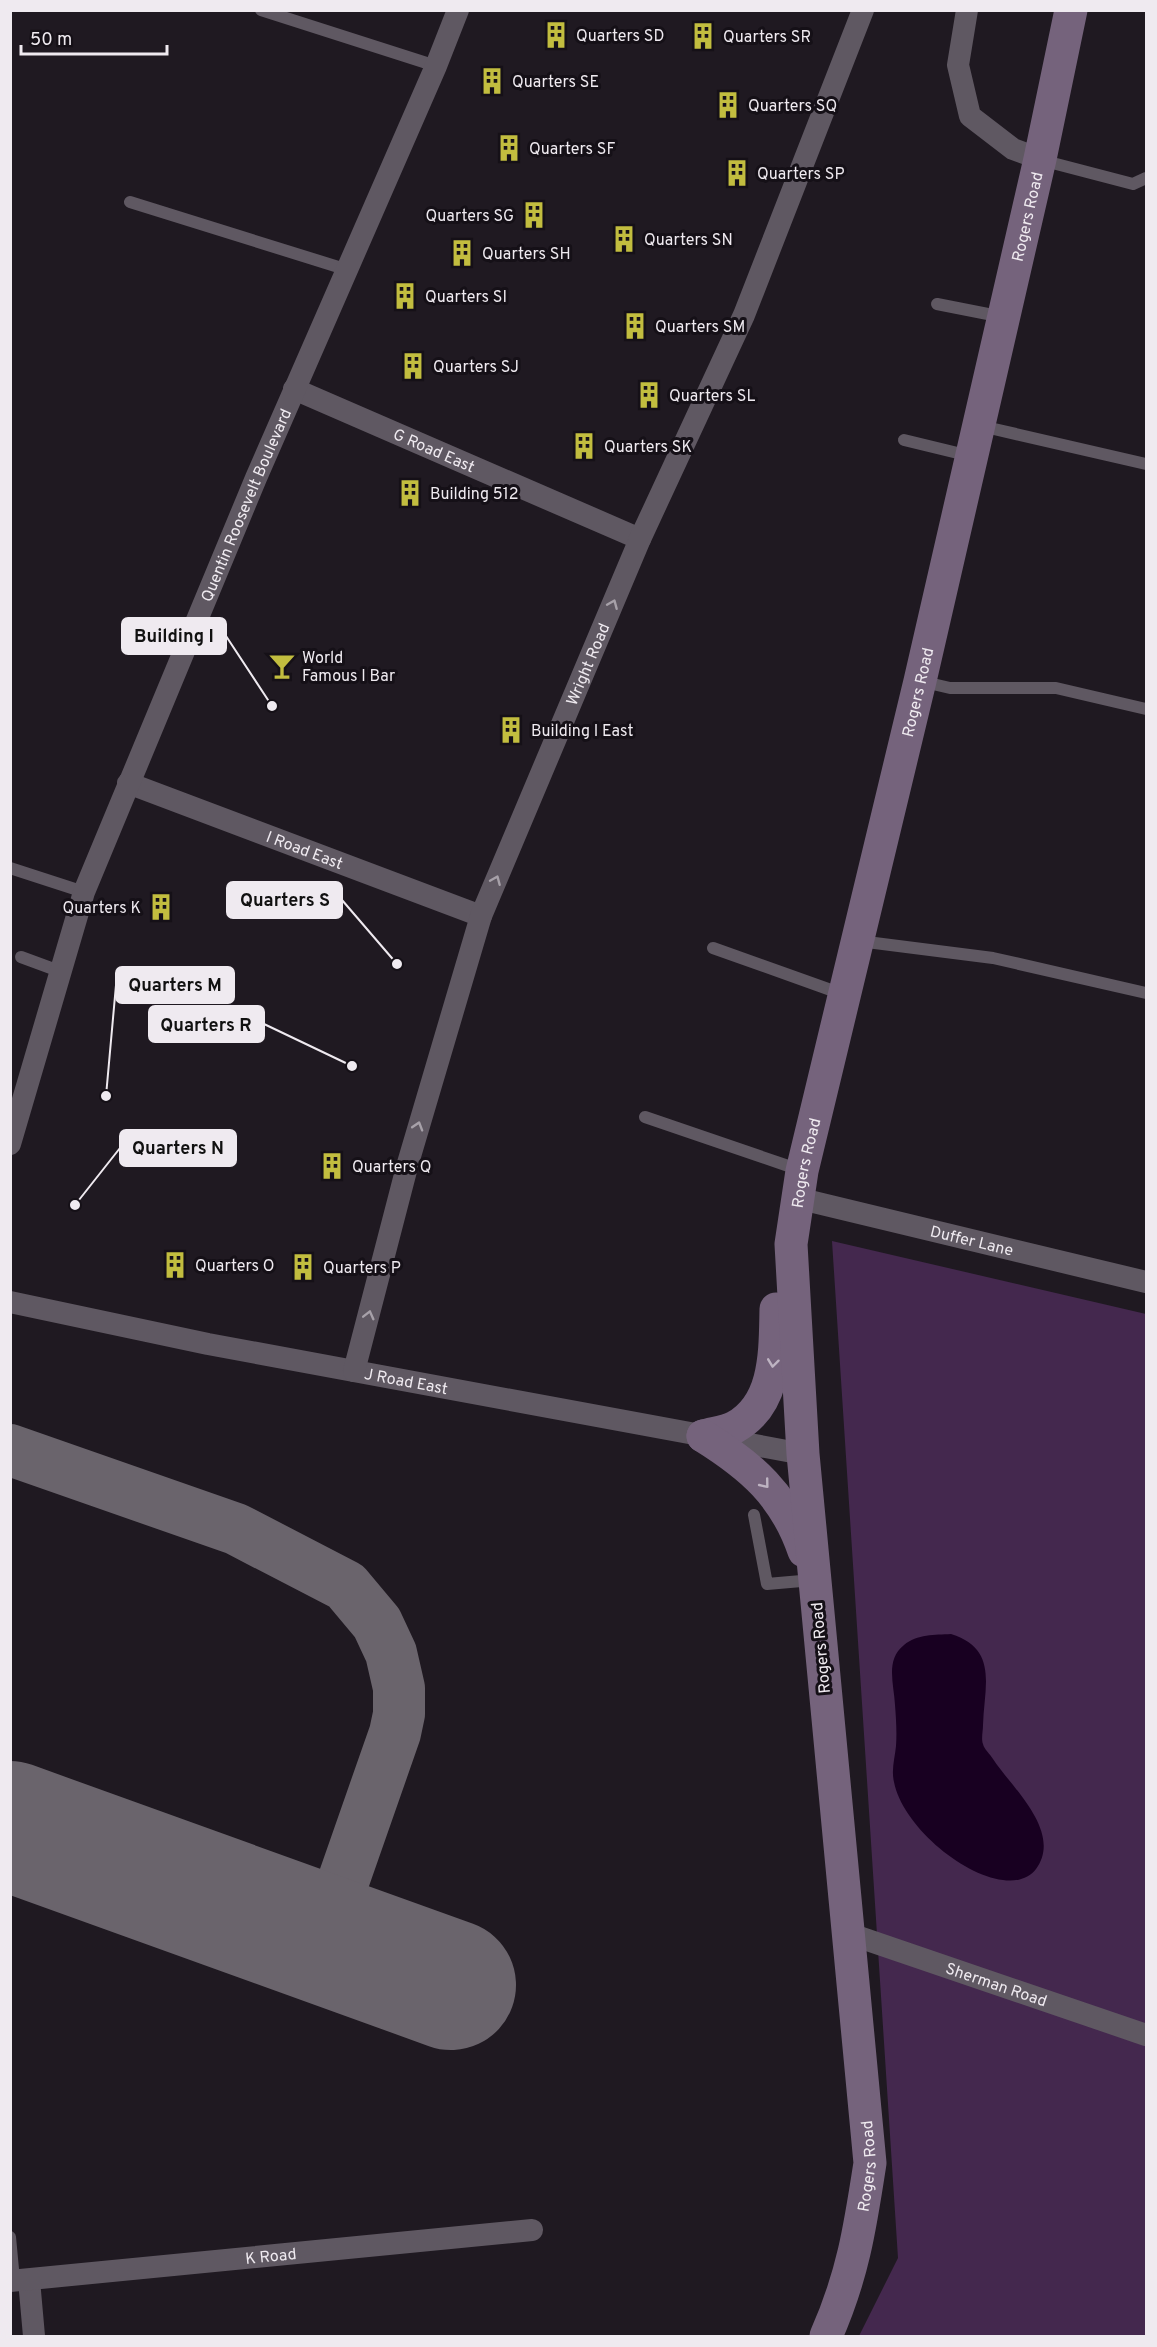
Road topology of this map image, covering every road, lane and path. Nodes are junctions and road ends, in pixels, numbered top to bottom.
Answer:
1 (261, 10) edge
2 (458, 10) edge
3 (863, 10) edge
4 (967, 10) edge
5 (1071, 10) edge
6 (436, 66) junction
7 (1040, 159) junction
8 (1146, 178) edge
9 (130, 202) dead end
10 (348, 270) junction
11 (937, 304) dead end
12 (1003, 317) junction
13 (294, 389) junction
14 (979, 425) junction
15 (904, 440) dead end
16 (972, 456) junction
17 (1146, 464) edge
18 (640, 539) junction
19 (920, 681) junction
20 (1146, 710) edge
21 (128, 783) junction
22 (10, 868) edge
23 (84, 892) junction
24 (481, 916) junction
25 (855, 940) junction
26 (713, 948) dead end
27 (21, 957) dead end
28 (59, 971) junction
29 (1146, 993) edge
30 (843, 994) junction
31 (16, 1108) edge
32 (645, 1117) dead end
33 (10, 1144) edge
34 (799, 1184) junction
35 (791, 1244) junction
36 (1146, 1282) edge
37 (10, 1302) edge
38 (354, 1371) junction
39 (703, 1436) junction
40 (803, 1454) junction
41 (754, 1515) dead end
42 (814, 1580) junction
43 (847, 1933) junction
44 (1146, 2035) edge
45 (532, 2230) dead end
46 (10, 2237) edge
47 (18, 2280) edge
48 (34, 2337) edge
49 (826, 2337) edge

1 - 6 lane
2 - 6 street, Quentin Roosevelt Boulevard
3 - 18 street, Wright Road
4 - 7 street
5 - 7 street, Rogers Road
6 - 10 street, Quentin Roosevelt Boulevard
7 - 8 lane
7 - 12 street, Rogers Road
9 - 10 lane
10 - 13 street, Quentin Roosevelt Boulevard
11 - 12 lane
12 - 14 street, Rogers Road
13 - 18 street, G Road East
13 - 21 street, Quentin Roosevelt Boulevard
14 - 16 street, Rogers Road
14 - 17 lane
15 - 16 lane
16 - 19 street, Rogers Road
24 -> 18 street, Wright Road
19 - 20 lane
19 - 25 street, Rogers Road
21 - 23 street, Quentin Roosevelt Boulevard
21 - 24 street, I Road East
22 - 23 lane
23 - 28 street, Quentin Roosevelt Boulevard
38 -> 24 street, Wright Road
25 - 29 lane
25 - 30 street, Rogers Road
26 - 30 lane
27 - 28 lane
28 - 31 street, Quentin Roosevelt Boulevard
30 - 34 street, Rogers Road
31 - 33 street, Quentin Roosevelt Boulevard
32 - 34 lane
34 - 35 street, Rogers Road
34 - 36 street, Duffer Lane
35 -> 39 street
35 - 40 street, Rogers Road
37 - 38 street, J Road East
38 - 39 street, J Road East
39 - 40 street, J Road East
39 -> 42 street
40 - 42 street, Rogers Road
41 - 42 lane
42 - 43 street, Rogers Road
43 - 44 street, Sherman Road
43 - 49 street, Rogers Road
45 - 47 street, K Road
46 - 47 lane
47 - 48 street

